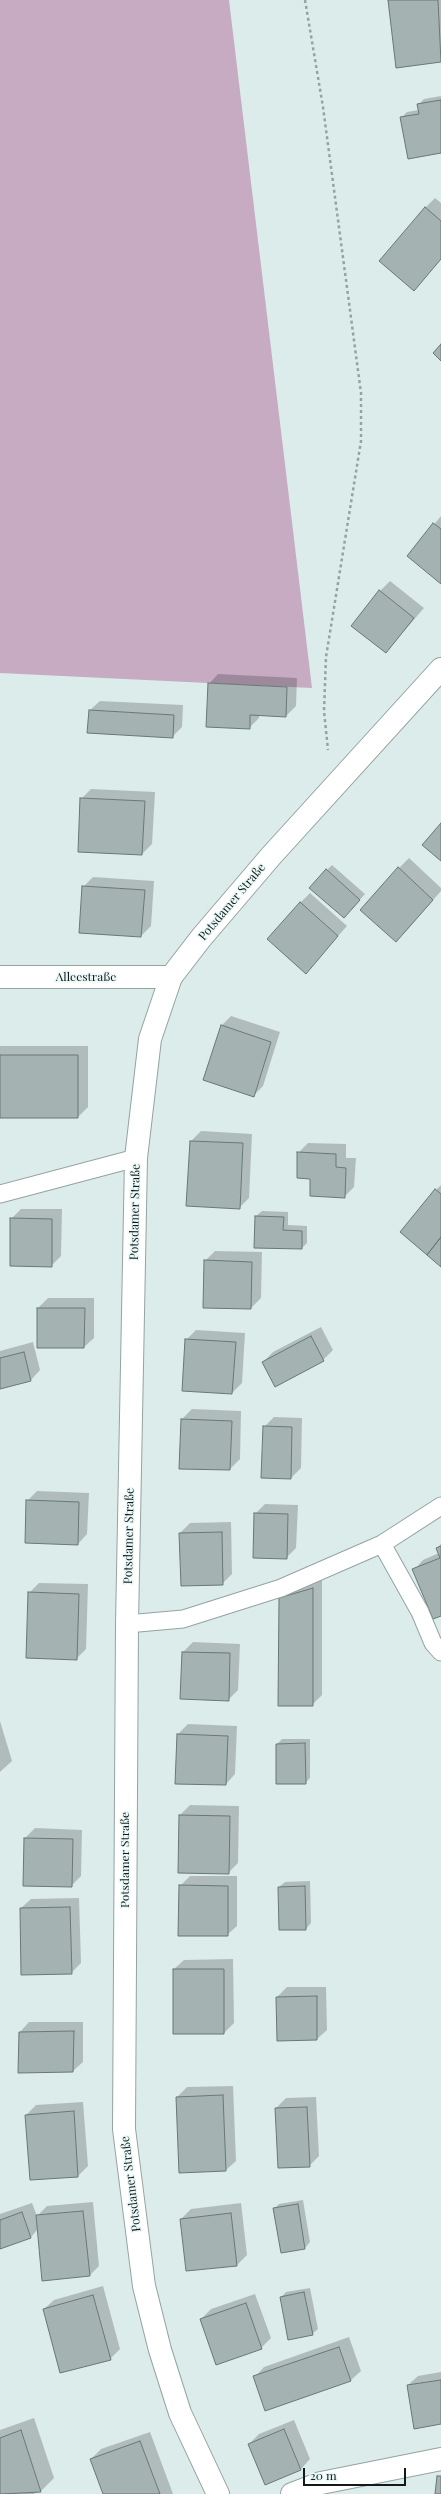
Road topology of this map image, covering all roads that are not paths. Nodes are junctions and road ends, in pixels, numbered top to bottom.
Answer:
1 (441, 669) edge
2 (0, 977) edge
3 (171, 977) junction
4 (136, 1158) junction
5 (0, 1194) edge
6 (441, 1506) edge
7 (382, 1544) junction
8 (127, 1624) junction
9 (441, 1652) edge
10 (441, 2459) edge
11 (218, 2494) edge
12 (292, 2494) edge

1 - 3 main road, Potsdamer Straße
2 - 3 main road, Alleestraße
3 - 4 main road, Potsdamer Straße
4 - 5 lane
4 - 8 main road, Potsdamer Straße
6 - 7 lane
7 - 8 lane
7 - 9 lane
8 - 11 main road, Potsdamer Straße
10 - 12 main road

